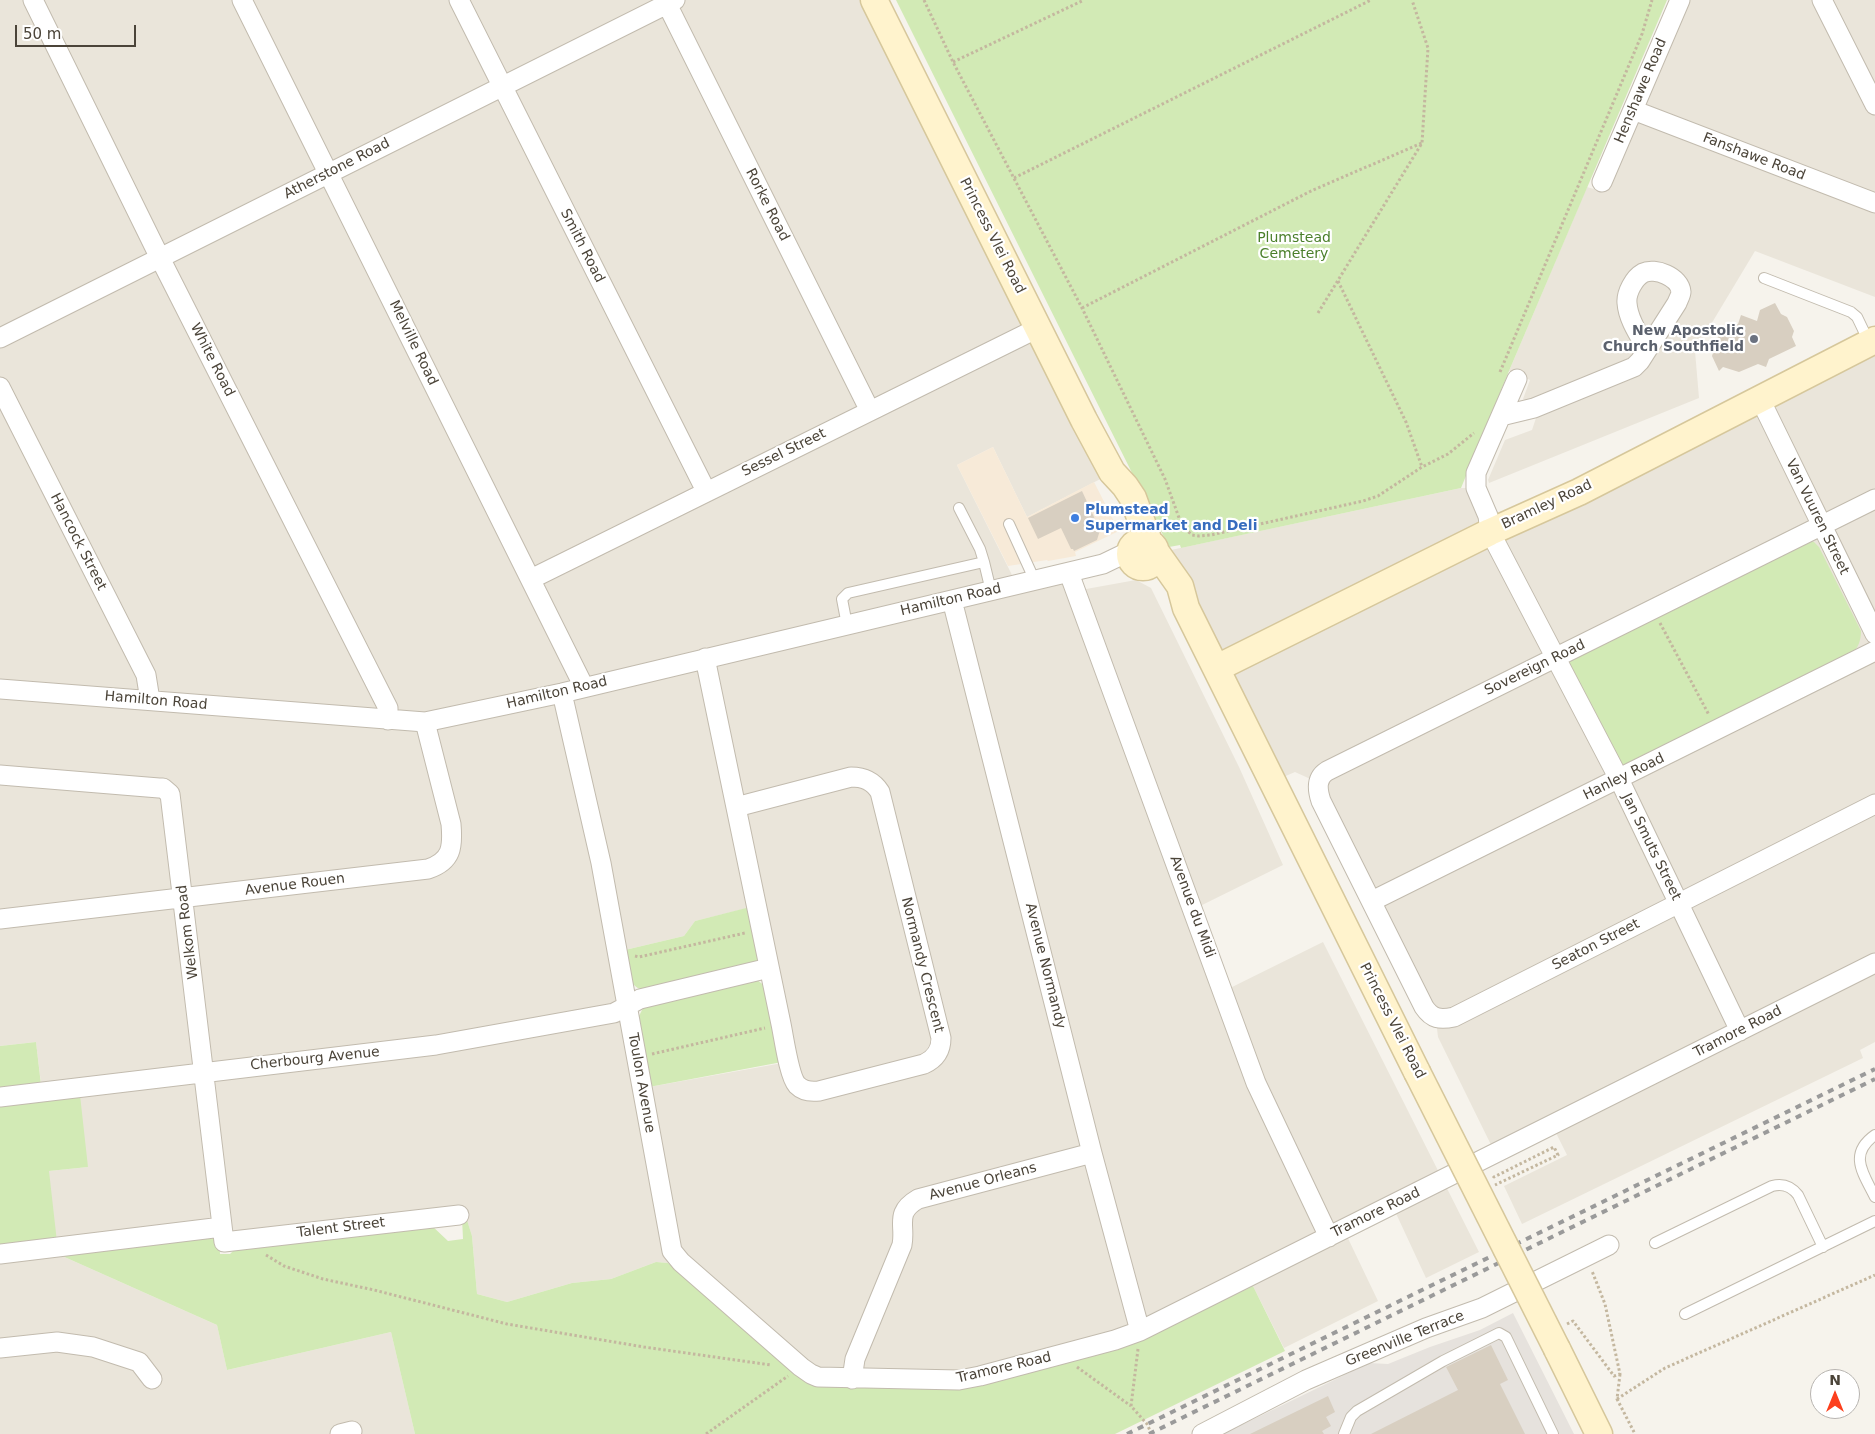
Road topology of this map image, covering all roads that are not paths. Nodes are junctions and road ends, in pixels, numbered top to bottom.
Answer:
1 (33, 0) edge
2 (242, 0) edge
3 (459, 0) edge
4 (874, 0) edge
5 (1680, 0) edge
6 (1822, 0) edge
7 (669, 1) edge
8 (502, 86) junction
9 (1875, 105) edge
10 (1633, 110) junction
11 (329, 174) junction
12 (1602, 182) dead end
13 (1875, 203) edge
14 (160, 258) junction
15 (1764, 278) dead end
16 (1038, 328) junction
17 (0, 338) edge
18 (1872, 342) edge
19 (1647, 349) dead end
20 (1517, 379) dead end
21 (0, 387) edge
22 (1760, 399) junction
23 (870, 411) junction
24 (1501, 416) junction
25 (706, 491) junction
26 (1875, 499) edge
27 (959, 508) dead end
28 (1009, 524) dead end
29 (1821, 526) junction
30 (1490, 532) junction
31 (1141, 554) junction
32 (984, 562) junction
33 (1069, 573) junction
34 (531, 579) junction
35 (1035, 580) junction
36 (991, 591) junction
37 (952, 600) junction
38 (847, 625) junction
39 (1875, 634) edge
40 (1875, 651) edge
41 (705, 658) junction
42 (1555, 658) junction
43 (1217, 668) junction
44 (584, 687) junction
45 (0, 689) edge
46 (562, 692) junction
47 (150, 700) junction
48 (388, 720) junction
49 (425, 722) junction
50 (0, 775) edge
51 (1619, 779) junction
52 (1875, 804) edge
53 (736, 807) junction
54 (184, 898) junction
55 (1372, 901) junction
56 (1678, 903) junction
57 (0, 919) edge
58 (1875, 963) edge
59 (770, 968) junction
60 (627, 1006) junction
61 (1740, 1031) junction
62 (205, 1072) junction
63 (0, 1097) edge
64 (1875, 1135) edge
65 (1092, 1153) junction
66 (1875, 1197) edge
67 (459, 1214) dead end
68 (1875, 1221) edge
69 (223, 1235) junction
70 (1329, 1237) junction
71 (1656, 1243) dead end
72 (1609, 1245) dead end
73 (1823, 1247) junction
74 (0, 1254) edge
75 (1685, 1314) dead end
76 (1140, 1331) junction
77 (0, 1348) edge
78 (152, 1379) dead end
79 (852, 1379) junction
80 (1202, 1434) edge
81 (1344, 1434) edge
82 (1553, 1434) edge
83 (1599, 1434) edge

1 - 14 street, White Road
2 - 11 street, Melville Road
3 - 8 street, Smith Road
4 - 16 street, Princess Vlei Road
5 - 10 street, Henshawe Road
6 - 9 street
7 - 8 street, Atherstone Road
7 - 23 street, Rorke Road
8 - 11 street, Atherstone Road
8 - 25 street, Smith Road
10 - 12 street, Henshawe Road
10 - 13 street, Fanshawe Road
11 - 14 street, Atherstone Road
11 - 34 street, Melville Road
14 - 17 street, Atherstone Road
14 - 48 street, White Road
15 - 18 lane
16 - 23 street, Sessel Street
16 - 31 street, Princess Vlei Road
18 - 22 street, Bramley Road
19 - 24 street
20 - 24 street
21 - 47 street, Hancock Street
22 - 29 street, Van Vuuren Street
22 - 30 street, Bramley Road
23 - 25 street, Sessel Street
24 - 30 street
25 - 34 street, Sessel Street
26 - 29 street, Sovereign Road
27 - 32 lane
28 - 35 lane
29 - 39 street, Van Vuuren Street
29 - 42 street, Sovereign Road
30 - 42 street, Jan Smuts Street
30 - 43 street, Bramley Road
31 - 33 street, Hamilton Road
31 - 43 street, Princess Vlei Road
32 - 36 lane
32 - 38 lane
33 - 35 street, Hamilton Road
33 - 70 street, Avenue du Midi
34 - 44 street, Melville Road
35 - 36 street, Hamilton Road
36 - 37 street, Hamilton Road
37 - 38 street, Hamilton Road
37 - 65 street, Avenue Normandy
38 - 41 street, Hamilton Road
40 - 51 street, Hanley Road
41 - 44 street, Hamilton Road
41 - 53 street, Normandy Crescent
42 - 51 street, Jan Smuts Street
42 - 55 street, Sovereign Road
43 - 83 street, Princess Vlei Road, bridge
44 - 46 street, Hamilton Road
45 - 47 street, Hamilton Road
46 - 49 street, Hamilton Road
46 - 60 street, Toulon Avenue
47 - 48 street, Hamilton Road
48 - 49 street, Hamilton Road
49 - 54 street, Avenue Rouen
50 - 54 street, Welkom Road
51 - 55 street, Hanley Road
51 - 56 street, Jan Smuts Street
52 - 56 street, Seaton Street
53 - 59 street, Normandy Crescent
53 - 59 street, Normandy Crescent
54 - 57 street, Avenue Rouen
54 - 62 street, Welkom Road
55 - 56 street, Seaton Street
56 - 61 street, Jan Smuts Street
58 - 61 street, Tramore Road
59 - 60 street
60 - 62 street, Cherbourg Avenue
60 - 79 street, Toulon Avenue
61 - 70 street, Tramore Road
62 - 63 street, Cherbourg Avenue
62 - 69 street, Welkom Road
64 - 66 lane
65 - 76 street, Avenue Normandy
65 - 79 street, Avenue Orleans
67 - 69 street, Talent Street
68 - 73 lane
69 - 74 street, Talent Street
70 - 76 street, Tramore Road
71 - 73 lane
72 - 80 street, Greenville Terrace
73 - 75 lane
76 - 79 street, Tramore Road
77 - 78 street
81 - 82 lane

